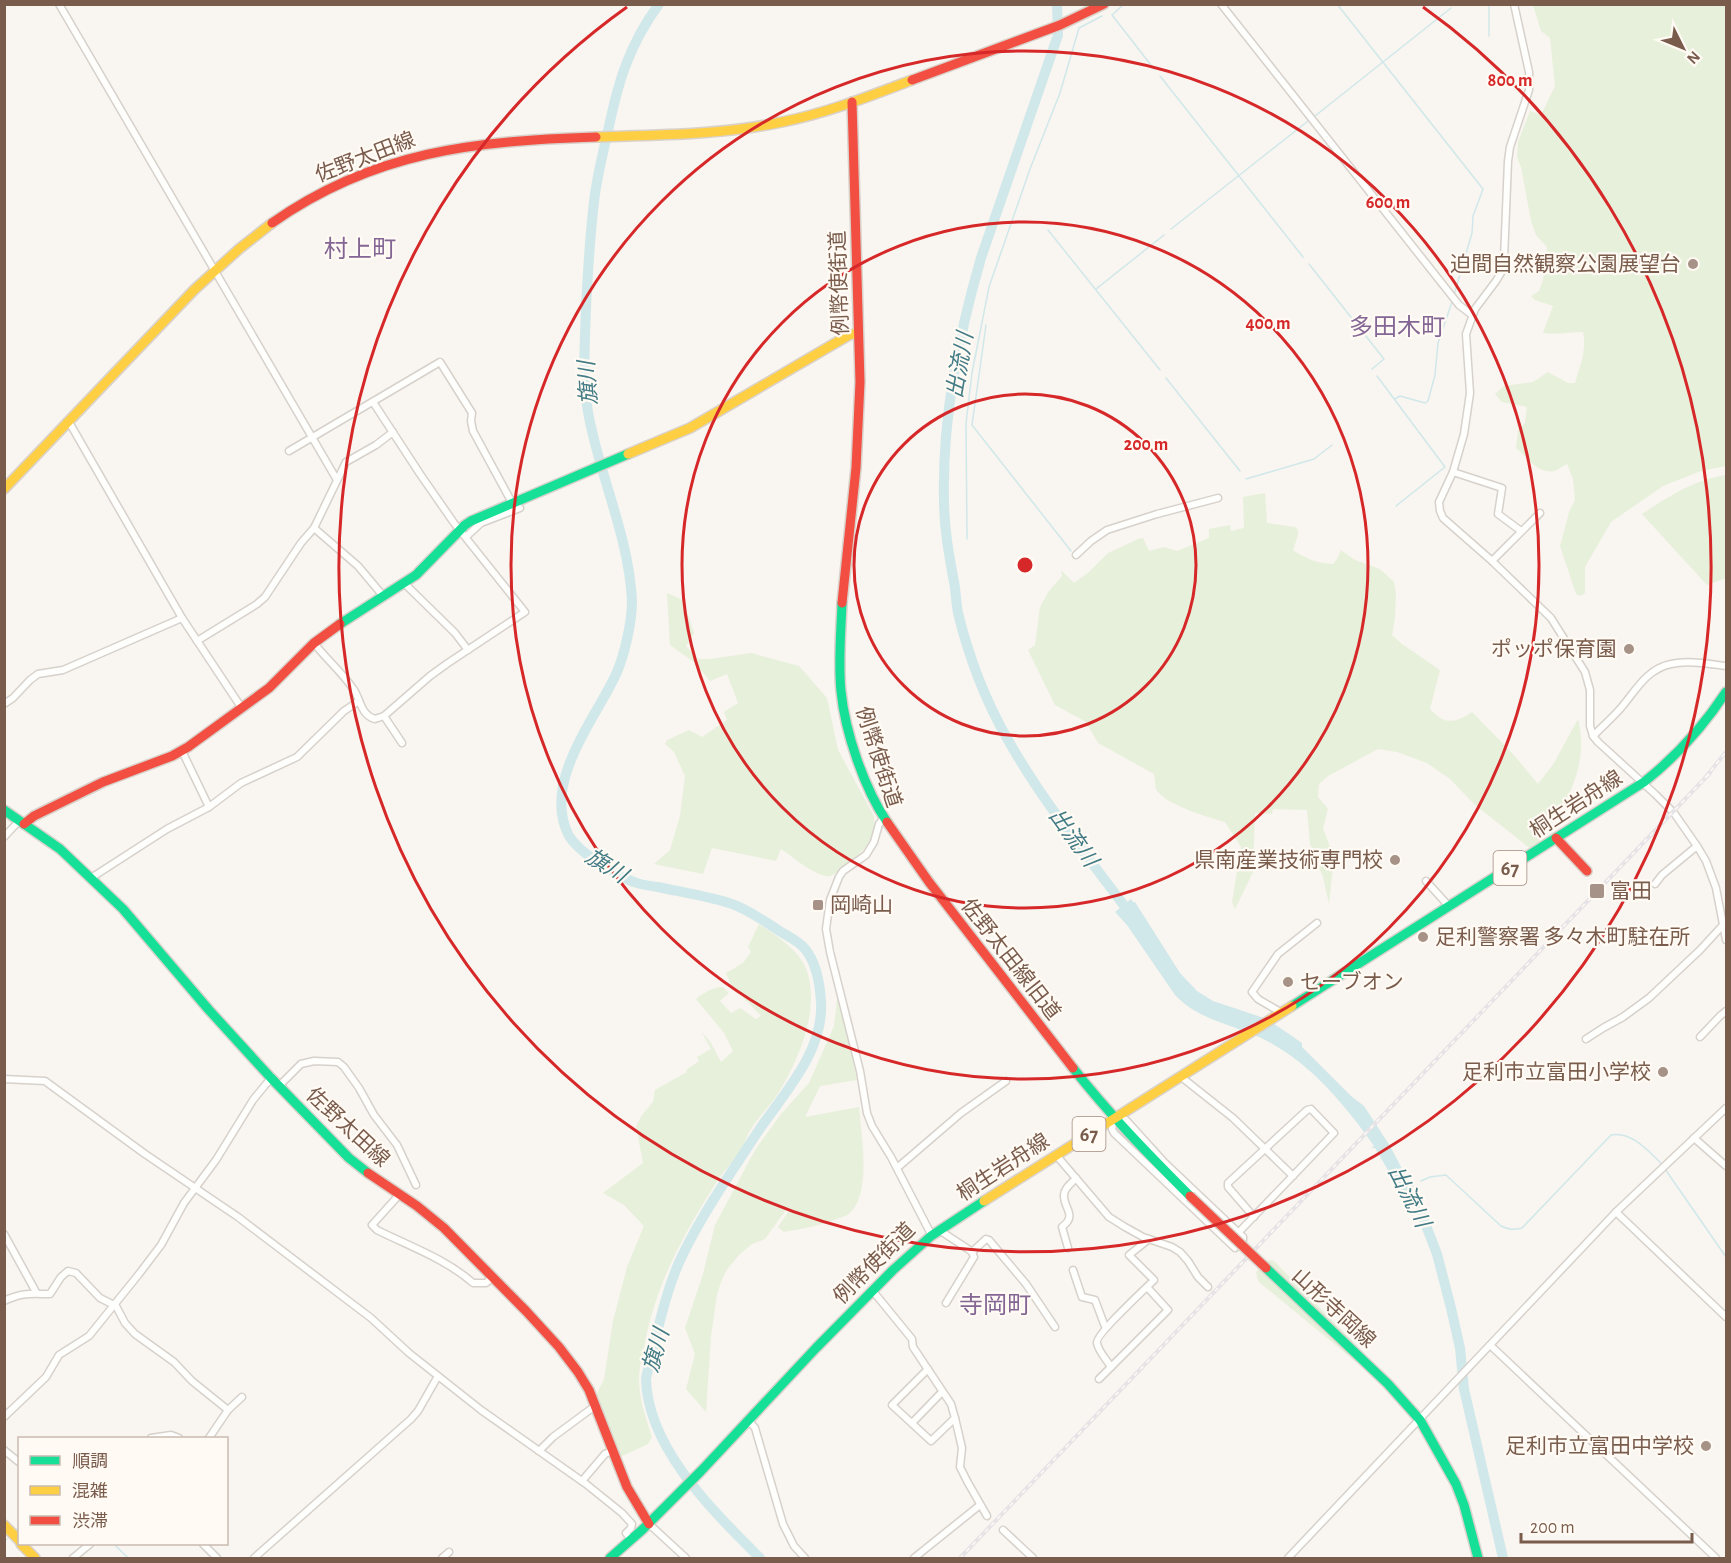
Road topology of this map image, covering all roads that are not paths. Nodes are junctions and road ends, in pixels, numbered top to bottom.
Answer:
1 (59, 4) edge
2 (1104, 4) edge
3 (1221, 4) edge
4 (1514, 4) edge
5 (852, 102) junction
6 (214, 271) junction
7 (1472, 315) junction
8 (858, 333) junction
9 (373, 402) junction
10 (69, 422) junction
11 (393, 432) junction
12 (311, 438) junction
13 (289, 451) dead end
14 (1453, 472) junction
15 (337, 480) junction
16 (4, 489) edge
17 (1218, 498) dead end
18 (510, 499) dead end
19 (516, 508) dead end
20 (1540, 513) dead end
21 (314, 528) junction
22 (1521, 531) junction
23 (464, 533) junction
24 (1076, 555) dead end
25 (1492, 561) junction
26 (405, 584) junction
27 (384, 597) junction
28 (182, 618) junction
29 (197, 641) junction
30 (314, 643) junction
31 (468, 650) junction
32 (1726, 666) edge
33 (1726, 692) edge
34 (359, 701) junction
35 (4, 704) edge
36 (241, 707) junction
37 (384, 716) junction
38 (1593, 736) junction
39 (402, 743) dead end
40 (182, 751) junction
41 (1644, 782) junction
42 (209, 807) junction
43 (4, 810) edge
44 (884, 818) junction
45 (22, 822) junction
46 (4, 837) edge
47 (1556, 838) junction
48 (1697, 846) junction
49 (1587, 871) dead end
50 (91, 878) junction
51 (1426, 881) dead end
52 (1655, 884) dead end
53 (1448, 907) junction
54 (1724, 916) edge
55 (1317, 923) dead end
56 (1722, 925) junction
57 (1726, 940) edge
58 (1726, 1011) edge
59 (1282, 1013) junction
60 (1700, 1037) dead end
61 (1586, 1039) dead end
62 (1180, 1076) junction
63 (272, 1078) junction
64 (4, 1079) edge
65 (1006, 1081) dead end
66 (279, 1086) junction
67 (1726, 1108) edge
68 (1114, 1118) junction
69 (1694, 1138) junction
70 (1265, 1149) junction
71 (1056, 1155) junction
72 (1726, 1166) edge
73 (897, 1168) junction
74 (1293, 1176) junction
75 (1076, 1178) junction
76 (416, 1185) dead end
77 (196, 1188) junction
78 (399, 1195) junction
79 (1616, 1212) junction
80 (1254, 1217) junction
81 (935, 1233) junction
82 (1238, 1233) junction
83 (4, 1234) edge
84 (1149, 1239) junction
85 (1068, 1248) dead end
86 (972, 1252) junction
87 (1073, 1270) dead end
88 (493, 1278) junction
89 (1147, 1287) junction
90 (1208, 1287) dead end
91 (872, 1290) junction
92 (36, 1292) junction
93 (4, 1301) edge
94 (946, 1303) dead end
95 (114, 1305) junction
96 (1726, 1317) edge
97 (1055, 1327) dead end
98 (1106, 1328) junction
99 (1490, 1345) junction
100 (1111, 1367) junction
101 (928, 1369) junction
102 (438, 1376) junction
103 (1099, 1379) dead end
104 (942, 1392) junction
105 (242, 1397) dead end
106 (595, 1406) junction
107 (228, 1410) junction
108 (4, 1417) edge
109 (955, 1418) junction
110 (1420, 1420) junction
111 (749, 1421) junction
112 (912, 1423) junction
113 (158, 1437) edge
114 (176, 1437) edge
115 (210, 1437) edge
116 (4, 1450) edge
117 (539, 1451) junction
118 (612, 1451) junction
119 (18, 1460) edge
120 (582, 1481) junction
121 (980, 1505) junction
122 (987, 1516) dead end
123 (652, 1521) junction
124 (1003, 1530) dead end
125 (6, 1531) edge
126 (18, 1540) edge
127 (631, 1540) junction
128 (23, 1545) edge
129 (89, 1545) edge
130 (204, 1545) edge
131 (449, 1552) dead end
132 (35, 1558) edge
133 (74, 1558) edge
134 (217, 1558) edge
135 (254, 1558) edge
136 (442, 1558) edge
137 (610, 1558) edge
138 (686, 1558) edge
139 (805, 1558) edge
140 (914, 1558) edge
141 (1033, 1558) edge
142 (1288, 1558) edge
143 (1478, 1558) edge
144 (1716, 1558) edge

1 - 6 street
2 - 5 main road
3 - 7 street
4 - 7 street
5 - 6 main road, 佐野太田線
5 - 8 main road, 例幣使街道
6 - 10 main road, 佐野太田線
6 - 12 street
7 - 14 street
8 - 23 main road
8 - 44 main road, 例幣使街道
9 - 11 street
9 - 12 street
9 - 18 street
10 - 16 main road, 佐野太田線
10 - 28 street
11 - 15 street
11 - 23 street
12 - 13 street
12 - 15 street
14 - 22 street
14 - 25 street
15 - 21 street
17 - 24 street
19 - 23 street
20 - 22 street
21 - 27 street
21 - 29 street
22 - 25 street
23 - 26 main road
23 - 31 street
25 - 38 street
26 - 27 main road
26 - 31 street
27 - 30 main road
28 - 29 street
28 - 35 street
29 - 36 street
30 - 34 street
30 - 36 main road
31 - 37 street
32 - 38 street
33 - 41 main road, 桐生岩舟線 / 67
34 - 37 street
34 - 42 street
36 - 40 main road
37 - 39 street
38 - 41 street
40 - 42 street
40 - 45 main road
41 - 47 main road, 桐生岩舟線 / 67
41 - 48 street
42 - 50 street
43 - 45 main road, 佐野太田線
44 - 68 main road, 佐野太田線旧道
44 - 73 street, 例幣使街道
45 - 46 street
45 - 50 main road, 佐野太田線
47 - 49 main road
47 - 53 main road, 桐生岩舟線 / 67
48 - 52 street
48 - 54 street
50 - 63 main road, 佐野太田線
51 - 53 street
53 - 59 main road, 桐生岩舟線 / 67
54 - 56 street
55 - 59 street
56 - 57 street
56 - 61 street
58 - 60 street
59 - 62 main road, 桐生岩舟線 / 67
62 - 68 main road, 桐生岩舟線 / 67
62 - 70 street
63 - 66 main road, 佐野太田線
63 - 77 street
64 - 77 street
65 - 73 street
66 - 76 street
66 - 78 main road, 佐野太田線
67 - 69 street
68 - 71 main road, 桐生岩舟線 / 67
68 - 82 street
68 - 82 street
68 - 110 main road, 山形寺岡線, bridge
69 - 72 street
69 - 79 street
70 - 74 street
70 - 74 street
70 - 80 street
71 - 75 street
71 - 81 main road, 桐生岩舟線 / 67
73 - 81 street, 例幣使街道
74 - 80 street
75 - 84 street
75 - 85 street
77 - 95 street
77 - 102 street
78 - 88 main road, 佐野太田線
78 - 88 street
79 - 96 street
79 - 99 street
80 - 82 street
81 - 86 street
81 - 91 main road, 例幣使街道 / 67
83 - 92 street
84 - 89 street
84 - 90 street
86 - 94 street
86 - 97 street
87 - 98 street
88 - 106 main road, 佐野太田線
89 - 98 street
89 - 100 street
91 - 101 street
91 - 111 main road, 例幣使街道 / 67
92 - 93 street
92 - 95 street
95 - 107 street
95 - 108 street
98 - 100 street
99 - 110 street
99 - 144 street
100 - 103 street
101 - 104 street
101 - 112 street
102 - 117 street
102 - 135 street
104 - 109 street
104 - 112 street
105 - 107 street
106 - 117 street
106 - 118 main road, 佐野太田線
107 - 115 street
109 - 112 street
109 - 121 street
110 - 142 street
110 - 143 main road, 山形寺岡線
111 - 123 main road, 例幣使街道 / 67
111 - 139 street
113 - 114 street
116 - 119 street
117 - 120 street
118 - 120 street
118 - 123 main road, 佐野太田線
120 - 127 street
121 - 122 street
121 - 140 street
123 - 127 main road, 例幣使街道 / 67
123 - 138 street
124 - 141 street
125 - 126 main road
127 - 137 main road, 例幣使街道 / 67
128 - 132 main road
129 - 133 street
130 - 134 street
131 - 136 street

